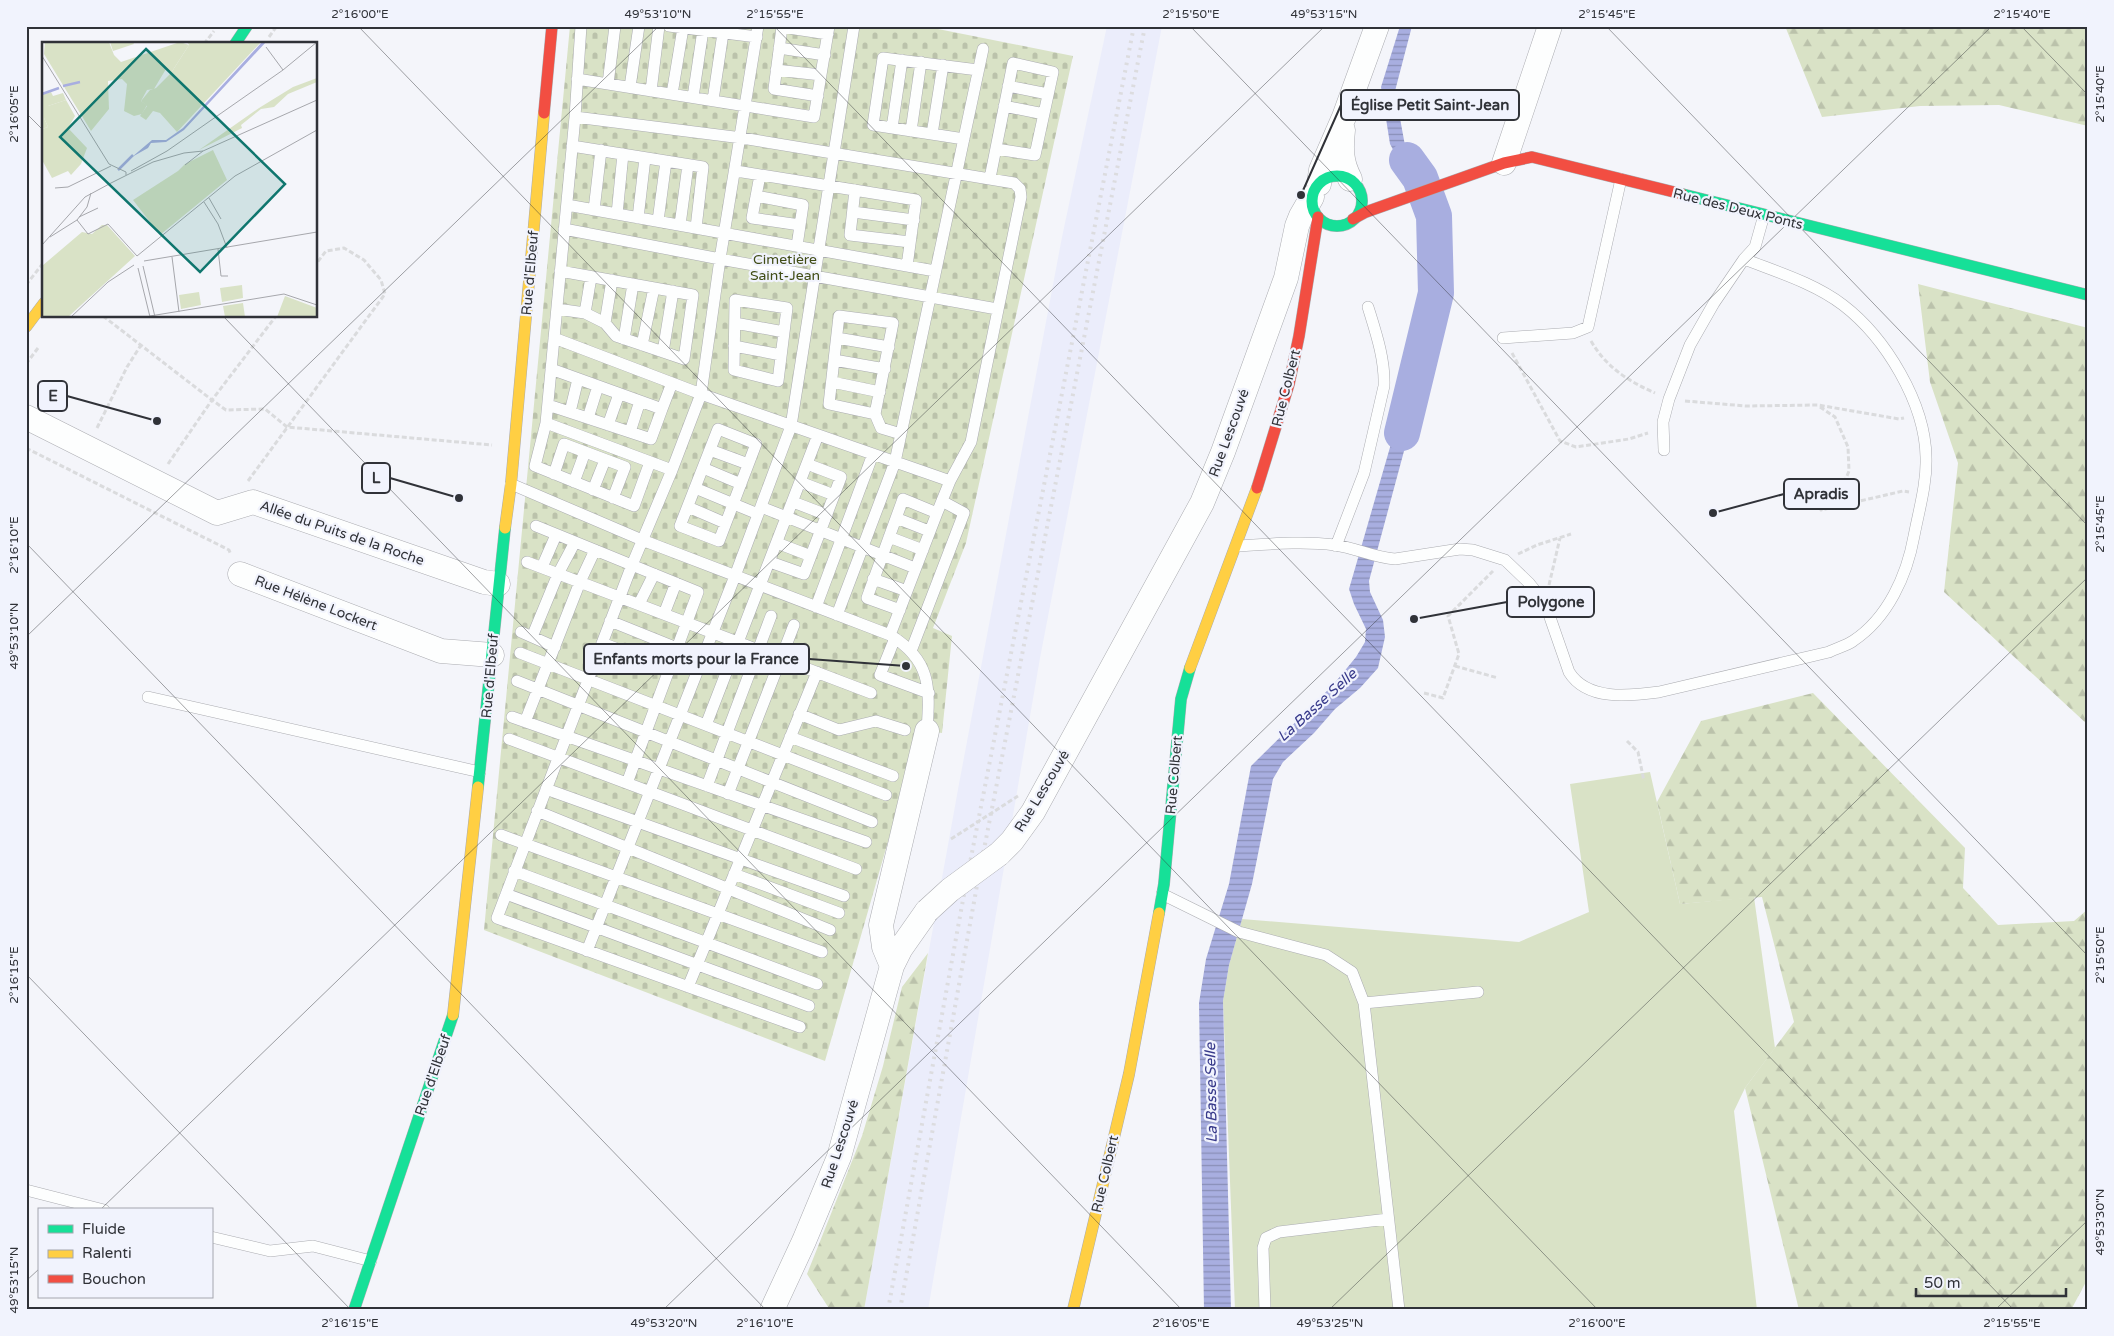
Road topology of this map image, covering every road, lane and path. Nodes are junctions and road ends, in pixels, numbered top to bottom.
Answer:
1 (217, 26) edge
2 (247, 26) edge
3 (278, 26) edge
4 (552, 26) edge
5 (581, 26) edge
6 (615, 26) edge
7 (639, 26) edge
8 (660, 26) edge
9 (669, 26) edge
10 (854, 26) edge
11 (1377, 26) edge
12 (1550, 26) edge
13 (683, 28) junction
14 (703, 30) junction
15 (829, 30) edge
16 (758, 32) edge
17 (723, 33) junction
18 (268, 39) dead end
19 (205, 42) edge
20 (236, 42) edge
21 (779, 48) junction
22 (983, 49) dead end
23 (824, 55) junction
24 (902, 60) junction
25 (921, 62) junction
26 (943, 65) junction
27 (776, 70) junction
28 (978, 70) junction
29 (821, 76) junction
30 (578, 79) junction
31 (608, 84) junction
32 (1008, 86) junction
33 (630, 87) junction
34 (651, 91) junction
35 (672, 94) junction
36 (1048, 94) junction
37 (818, 96) junction
38 (694, 97) junction
39 (713, 100) junction
40 (746, 105) junction
41 (1004, 106) junction
42 (1044, 114) junction
43 (575, 117) junction
44 (1344, 117) junction
45 (892, 128) junction
46 (911, 131) junction
47 (932, 134) junction
48 (742, 138) junction
49 (964, 139) junction
50 (572, 146) junction
51 (996, 148) junction
52 (601, 150) junction
53 (834, 153) junction
54 (623, 154) junction
55 (645, 158) junction
56 (666, 161) junction
57 (1504, 163) junction
58 (688, 165) junction
59 (736, 171) junction
60 (956, 173) junction
61 (760, 175) junction
62 (990, 178) junction
63 (1621, 179) junction
64 (829, 186) junction
65 (1355, 186) junction
66 (855, 190) junction
67 (756, 196) junction
68 (1316, 199) junction
69 (1392, 203) junction
70 (566, 205) junction
71 (594, 210) junction
72 (852, 212) junction
73 (617, 214) junction
74 (1764, 215) junction
75 (638, 218) junction
76 (752, 218) junction
77 (1353, 219) junction
78 (914, 220) junction
79 (658, 221) junction
80 (680, 225) junction
81 (800, 225) junction
82 (1335, 226) junction
83 (696, 228) junction
84 (564, 229) junction
85 (725, 233) junction
86 (748, 237) junction
87 (910, 242) junction
88 (796, 246) junction
89 (819, 250) junction
90 (1311, 250) junction
91 (720, 259) junction
92 (1744, 259) junction
93 (318, 261) edge
94 (42, 265) edge
95 (907, 266) junction
96 (560, 271) junction
97 (935, 271) junction
98 (814, 276) junction
99 (591, 277) junction
100 (1286, 278) junction
101 (612, 280) junction
102 (632, 284) junction
103 (26, 285) edge
104 (654, 288) junction
105 (673, 291) junction
106 (2088, 295) edge
107 (930, 297) junction
108 (1368, 306) dead end
109 (557, 309) junction
110 (997, 309) junction
111 (585, 313) junction
112 (106, 318) edge
113 (274, 318) edge
114 (734, 322) junction
115 (605, 323) junction
116 (1588, 328) junction
117 (784, 332) junction
118 (554, 338) junction
119 (837, 338) junction
120 (1503, 338) joint
121 (624, 339) junction
122 (142, 345) junction
123 (642, 345) junction
124 (734, 346) junction
125 (889, 347) junction
126 (663, 352) junction
127 (781, 355) junction
128 (834, 360) junction
129 (885, 369) junction
130 (551, 370) junction
131 (578, 379) junction
132 (832, 382) junction
133 (672, 383) junction
134 (598, 386) junction
135 (880, 392) junction
136 (619, 394) junction
137 (701, 394) junction
138 (1669, 399) junction
139 (212, 400) junction
140 (640, 401) junction
141 (548, 404) junction
142 (1818, 405) junction
143 (662, 408) junction
144 (570, 412) junction
145 (875, 414) junction
146 (1920, 414) junction
147 (26, 418) edge
148 (588, 418) junction
149 (1663, 422) junction
150 (546, 423) junction
151 (608, 425) junction
152 (791, 426) junction
153 (287, 427) junction
154 (630, 432) junction
155 (900, 434) junction
156 (818, 435) junction
157 (26, 448) edge
158 (89, 449) junction
159 (710, 450) junction
160 (1664, 450) dead end
161 (585, 452) junction
162 (492, 454) dead end
163 (873, 454) junction
164 (605, 460) junction
165 (650, 462) junction
166 (895, 462) junction
167 (748, 464) junction
168 (807, 464) junction
169 (703, 468) junction
170 (672, 470) junction
171 (554, 474) junction
172 (950, 481) junction
173 (156, 482) junction
174 (574, 482) junction
175 (800, 482) junction
176 (511, 484) junction
177 (740, 484) junction
178 (695, 488) junction
179 (593, 490) junction
180 (1923, 494) junction
181 (834, 495) junction
182 (613, 498) junction
183 (942, 501) junction
184 (793, 502) junction
185 (733, 503) junction
186 (688, 507) junction
187 (226, 509) junction
188 (759, 510) junction
189 (937, 513) junction
190 (827, 515) junction
191 (787, 518) junction
192 (896, 518) junction
193 (725, 523) junction
194 (536, 526) dead end
195 (821, 531) junction
196 (929, 531) junction
197 (1571, 534) dead end
198 (556, 535) junction
199 (889, 537) junction
200 (1560, 537) junction
201 (842, 539) junction
202 (642, 540) junction
203 (575, 542) junction
204 (777, 543) junction
205 (1236, 546) junction
206 (1336, 546) junction
207 (863, 548) junction
208 (595, 550) junction
209 (923, 550) junction
210 (882, 555) junction
211 (811, 556) junction
212 (1504, 560) junction
213 (527, 562) dead end
214 (770, 562) junction
215 (632, 565) junction
216 (542, 568) junction
217 (915, 568) junction
218 (240, 574) joint
219 (558, 574) junction
220 (654, 574) junction
221 (735, 576) junction
222 (873, 580) junction
223 (580, 582) junction
224 (676, 583) junction
225 (498, 584) junction
226 (761, 585) junction
227 (907, 591) junction
228 (620, 597) junction
229 (1545, 603) junction
230 (639, 604) junction
231 (816, 607) junction
232 (900, 610) junction
233 (664, 614) junction
234 (838, 615) junction
235 (771, 616) dead end
236 (610, 621) junction
237 (687, 623) junction
238 (794, 625) dead end
239 (521, 632) dead end
240 (713, 633) junction
241 (532, 637) junction
242 (892, 637) junction
243 (738, 642) junction
244 (602, 643) junction
245 (555, 647) junction
246 (678, 648) junction
247 (758, 650) junction
248 (911, 651) junction
249 (520, 653) dead end
250 (492, 655) junction
251 (780, 658) junction
252 (548, 664) junction
253 (1455, 666) junction
254 (670, 669) junction
255 (817, 672) junction
256 (1498, 678) dead end
257 (588, 680) junction
258 (517, 681) dead end
259 (538, 689) junction
260 (871, 693) dead end
261 (929, 693) junction
262 (1424, 693) dead end
263 (148, 697) dead end
264 (578, 705) junction
265 (656, 706) junction
266 (799, 714) junction
267 (680, 715) junction
268 (512, 717) dead end
269 (525, 722) junction
270 (706, 725) junction
271 (916, 731) junction
272 (646, 732) junction
273 (727, 734) junction
274 (566, 736) junction
275 (790, 737) junction
276 (509, 739) dead end
277 (1627, 741) dead end
278 (670, 742) junction
279 (748, 742) junction
280 (782, 755) junction
281 (558, 758) junction
282 (717, 760) junction
283 (636, 761) junction
284 (659, 769) junction
285 (738, 769) junction
286 (480, 772) junction
287 (893, 776) dead end
288 (1644, 781) dead end
289 (771, 782) junction
290 (627, 783) junction
291 (708, 786) junction
292 (546, 789) junction
293 (650, 792) junction
294 (728, 794) junction
295 (886, 795) dead end
296 (1018, 796) dead end
297 (762, 806) junction
298 (537, 812) junction
299 (638, 822) junction
300 (872, 822) dead end
301 (752, 830) junction
302 (501, 835) dead end
303 (950, 838) dead end
304 (866, 842) dead end
305 (525, 844) junction
306 (627, 848) junction
307 (740, 858) junction
308 (856, 869) dead end
309 (514, 871) junction
310 (734, 874) junction
311 (616, 876) junction
312 (728, 888) junction
313 (506, 894) junction
314 (1162, 894) junction
315 (844, 896) dead end
316 (605, 905) junction
317 (838, 913) dead end
318 (717, 914) junction
319 (596, 928) junction
320 (830, 930) dead end
321 (706, 943) junction
322 (587, 951) junction
323 (822, 952) dead end
324 (696, 965) junction
325 (892, 966) junction
326 (817, 984) dead end
327 (688, 987) junction
328 (1478, 992) dead end
329 (1364, 1003) junction
330 (809, 1006) dead end
331 (800, 1027) dead end
332 (26, 1190) edge
333 (96, 1208) edge
334 (1388, 1219) junction
335 (212, 1237) edge
336 (370, 1261) junction
337 (354, 1310) edge
338 (772, 1310) edge
339 (1072, 1310) edge
340 (1265, 1310) edge
341 (1399, 1310) edge

1 - 19 path
2 - 20 street
3 - 18 path
4 - 176 street, Rue d'Elbeuf
5 - 30 lane
6 - 31 lane
7 - 33 lane
8 - 34 lane
9 - 13 lane
10 - 53 lane
11 - 44 street
12 - 57 street
13 - 14 lane
13 - 35 lane
14 - 17 lane
14 - 38 lane
15 - 21 lane
15 - 23 lane
16 - 17 lane
16 - 40 lane
17 - 39 lane
21 - 23 lane
21 - 27 lane
22 - 28 lane
23 - 29 lane
24 - 25 lane
24 - 45 lane
24 - 45 lane
25 - 26 lane
25 - 46 lane
26 - 28 lane
26 - 47 lane
27 - 29 lane
27 - 37 lane
28 - 49 lane
29 - 37 lane
30 - 31 lane
30 - 43 lane
31 - 33 lane
32 - 36 lane
32 - 36 lane
32 - 41 lane
33 - 34 lane
34 - 35 lane
35 - 38 lane
36 - 42 lane
37 - 40 lane
38 - 39 lane
39 - 40 lane
40 - 48 lane
41 - 42 lane
41 - 51 lane
42 - 51 lane
43 - 48 lane
43 - 50 lane
44 - 65 street
44 - 68 street, Rue Lescouvé
45 - 46 lane
46 - 47 lane
47 - 49 lane
48 - 53 lane
48 - 59 lane
49 - 60 lane
50 - 52 lane
50 - 70 lane
51 - 62 lane
52 - 54 lane
52 - 71 lane
53 - 60 lane
53 - 64 lane
54 - 55 lane
54 - 73 lane
55 - 56 lane
55 - 75 lane
56 - 58 lane
56 - 79 lane
57 - 63 street, Rue des Deux Ponts
57 - 69 street, Rue des Deux Ponts
58 - 80 lane
58 - 83 lane
59 - 61 lane
59 - 85 lane
60 - 62 lane
60 - 97 lane
61 - 64 lane
61 - 67 lane
62 - 110 lane
63 - 74 street, Rue des Deux Ponts
63 - 116 lane
64 - 66 lane
64 - 89 lane
65 - 68 street
65 - 69 street
65 - 77 street
66 - 72 lane
66 - 78 lane
67 - 76 lane
67 - 81 lane
68 - 82 street
68 - 90 street, Rue Colbert
68 - 100 street, Rue Lescouvé
69 - 77 street, Rue des Deux Ponts
70 - 71 lane
70 - 84 lane
71 - 73 lane
72 - 78 lane
72 - 87 lane
73 - 75 lane
74 - 92 lane
74 - 106 street, Rue des Deux Ponts
75 - 79 lane
76 - 81 lane
76 - 86 lane
77 - 82 street
78 - 87 lane
79 - 80 lane
80 - 83 lane
81 - 88 lane
82 - 90 street
83 - 85 lane
84 - 91 lane
84 - 96 lane
85 - 86 lane
85 - 91 lane
86 - 88 lane
87 - 95 lane
88 - 89 lane
89 - 95 lane
89 - 98 lane
90 - 100 street, Rue Lescouvé
90 - 205 street, Rue Colbert
91 - 98 lane
91 - 137 lane
92 - 138 lane
92 - 146 lane
93 - 153 path
94 - 103 path
95 - 97 lane
96 - 99 lane
96 - 109 lane
97 - 107 lane
98 - 107 lane
98 - 152 lane
99 - 101 lane
99 - 111 lane
100 - 325 street, Rue Lescouvé, bridge
101 - 102 lane
101 - 115 lane
102 - 104 lane
102 - 121 lane
104 - 105 lane
104 - 123 lane
105 - 126 lane
105 - 126 lane
107 - 110 lane
107 - 155 lane
108 - 206 lane
109 - 111 lane
109 - 118 lane
110 - 172 lane
111 - 115 lane
112 - 122 path
113 - 139 path
114 - 117 lane
114 - 117 lane
114 - 124 lane
115 - 121 lane
116 - 120 lane
116 - 138 path
117 - 127 lane
118 - 130 lane
118 - 133 lane
119 - 125 lane
119 - 125 lane
119 - 128 lane
120 - 149 path
121 - 123 lane
122 - 139 path
122 - 158 path
123 - 126 lane
124 - 127 lane
124 - 127 lane
125 - 129 lane
128 - 129 lane
128 - 132 lane
129 - 135 lane
130 - 131 lane
130 - 141 lane
131 - 134 lane
131 - 144 lane
132 - 135 lane
132 - 145 lane
133 - 137 lane
133 - 143 lane
134 - 136 lane
134 - 148 lane
135 - 145 lane
136 - 140 lane
136 - 151 lane
137 - 152 lane
137 - 170 lane
138 - 142 path
138 - 149 lane
139 - 153 path
139 - 173 path
140 - 143 lane
140 - 154 lane
141 - 144 lane
141 - 150 lane
142 - 146 path
142 - 180 path
143 - 154 lane
144 - 148 lane
145 - 155 lane
146 - 180 lane
147 - 158 street, Allée du Puits de la Roche
148 - 151 lane
149 - 160 lane
150 - 165 lane
150 - 171 lane
151 - 154 lane
152 - 156 lane
152 - 188 lane
153 - 162 path
153 - 187 path
155 - 166 lane
156 - 163 lane
156 - 168 lane
157 - 218 path, Rue Hélène Lockert
158 - 173 street, Allée du Puits de la Roche
159 - 167 lane
159 - 167 lane
159 - 169 lane
161 - 164 lane
161 - 171 lane
161 - 174 lane
163 - 166 lane
163 - 201 lane
164 - 179 lane
164 - 182 lane
165 - 170 lane
165 - 182 lane
166 - 172 lane
166 - 207 lane
167 - 177 lane
168 - 175 lane
168 - 181 lane
169 - 177 lane
169 - 178 lane
170 - 202 lane
171 - 174 lane
172 - 183 lane
173 - 187 street, Allée du Puits de la Roche
174 - 179 lane
175 - 181 lane
175 - 184 lane
176 - 202 lane
176 - 225 street, Rue d'Elbeuf
177 - 185 lane
178 - 185 lane
178 - 186 lane
179 - 182 lane
180 - 229 lane
181 - 190 lane
183 - 189 lane
183 - 248 lane
184 - 190 lane
184 - 191 lane
185 - 188 lane
185 - 193 lane
186 - 193 lane
186 - 193 lane
187 - 225 street, Allée du Puits de la Roche
188 - 191 lane
188 - 221 lane
189 - 192 lane
189 - 196 lane
190 - 195 lane
191 - 195 lane
191 - 204 lane
192 - 196 lane
192 - 199 lane
194 - 198 lane
195 - 201 lane
195 - 211 lane
196 - 209 lane
197 - 200 path
198 - 203 lane
198 - 216 lane
199 - 209 lane
199 - 210 lane
200 - 212 path
200 - 229 path
201 - 207 lane
201 - 231 lane
202 - 215 lane
202 - 221 lane
203 - 208 lane
203 - 219 lane
204 - 211 lane
204 - 214 lane
205 - 206 lane
205 - 314 street, Rue Colbert
206 - 212 lane
207 - 210 lane
207 - 234 lane
208 - 215 lane
208 - 223 lane
209 - 217 lane
210 - 217 lane
210 - 222 lane
211 - 214 lane
212 - 229 lane
212 - 253 path
213 - 216 lane
214 - 226 lane
215 - 220 lane
215 - 228 lane
216 - 219 lane
217 - 227 lane
218 - 250 street, Rue Hélène Lockert
219 - 223 lane
219 - 241 lane
220 - 224 lane
220 - 230 lane
221 - 226 lane
221 - 240 lane
222 - 227 lane
222 - 232 lane
223 - 228 lane
223 - 245 lane
224 - 233 lane
224 - 237 lane
225 - 250 street, Rue d'Elbeuf
226 - 231 lane
226 - 243 lane
227 - 232 lane
228 - 230 lane
228 - 236 lane
230 - 233 lane
231 - 234 lane
232 - 242 lane
233 - 237 lane
234 - 242 lane
235 - 247 lane
236 - 244 lane
236 - 246 lane
237 - 240 lane
237 - 246 lane
238 - 251 lane
239 - 241 lane
240 - 243 lane
240 - 267 lane
241 - 245 lane
242 - 248 lane
242 - 261 lane
243 - 247 lane
243 - 270 lane
244 - 254 lane
244 - 257 lane
245 - 252 lane
246 - 254 lane
247 - 251 lane
247 - 273 lane
248 - 261 lane
249 - 252 lane
250 - 286 street, Rue d'Elbeuf
251 - 255 lane
251 - 279 lane
252 - 257 lane
252 - 259 lane
253 - 256 path
253 - 262 path
254 - 265 lane
255 - 260 lane
255 - 266 lane
257 - 264 lane
257 - 265 lane
258 - 259 lane
259 - 264 lane
259 - 269 lane
261 - 271 lane
263 - 286 lane
264 - 272 lane
264 - 274 lane
265 - 267 lane
265 - 272 lane
266 - 271 lane
266 - 275 lane
267 - 270 lane
267 - 278 lane
268 - 269 lane
269 - 274 lane
270 - 273 lane
271 - 325 street
272 - 278 lane
272 - 283 lane
273 - 279 lane
273 - 282 lane
274 - 281 lane
274 - 283 lane
275 - 280 lane
275 - 287 lane
276 - 281 lane
277 - 288 path
278 - 282 lane
278 - 284 lane
279 - 280 lane
279 - 285 lane
280 - 289 lane
280 - 295 lane
281 - 290 lane
281 - 292 lane
282 - 285 lane
282 - 291 lane
283 - 284 lane
283 - 290 lane
284 - 291 lane
284 - 293 lane
285 - 289 lane
285 - 294 lane
286 - 336 street, Rue d'Elbeuf
289 - 297 lane
289 - 300 lane
290 - 293 lane
291 - 294 lane
292 - 298 lane
292 - 299 lane
293 - 299 lane
293 - 301 lane
294 - 297 lane
296 - 303 path, bridge
297 - 301 lane
297 - 304 lane
298 - 305 lane
298 - 306 lane
299 - 306 lane
299 - 307 lane
301 - 307 lane
301 - 308 lane
302 - 305 lane
305 - 309 lane
305 - 311 lane
306 - 311 lane
306 - 312 lane
307 - 310 lane
307 - 315 lane
309 - 313 lane
309 - 316 lane
310 - 312 lane
310 - 317 lane
311 - 316 lane
311 - 318 lane
312 - 318 lane
312 - 320 lane
313 - 319 lane
313 - 322 lane
314 - 329 lane
314 - 339 street, Rue Colbert
316 - 319 lane
316 - 321 lane
318 - 321 lane
318 - 323 lane
319 - 322 lane
319 - 324 lane
321 - 324 lane
321 - 326 lane
322 - 327 lane
324 - 327 lane
324 - 330 lane
325 - 338 street, Rue Lescouvé
327 - 331 lane
328 - 329 lane
329 - 334 lane
332 - 333 lane
334 - 340 lane
334 - 341 lane
335 - 336 lane
336 - 337 street, Rue d'Elbeuf

